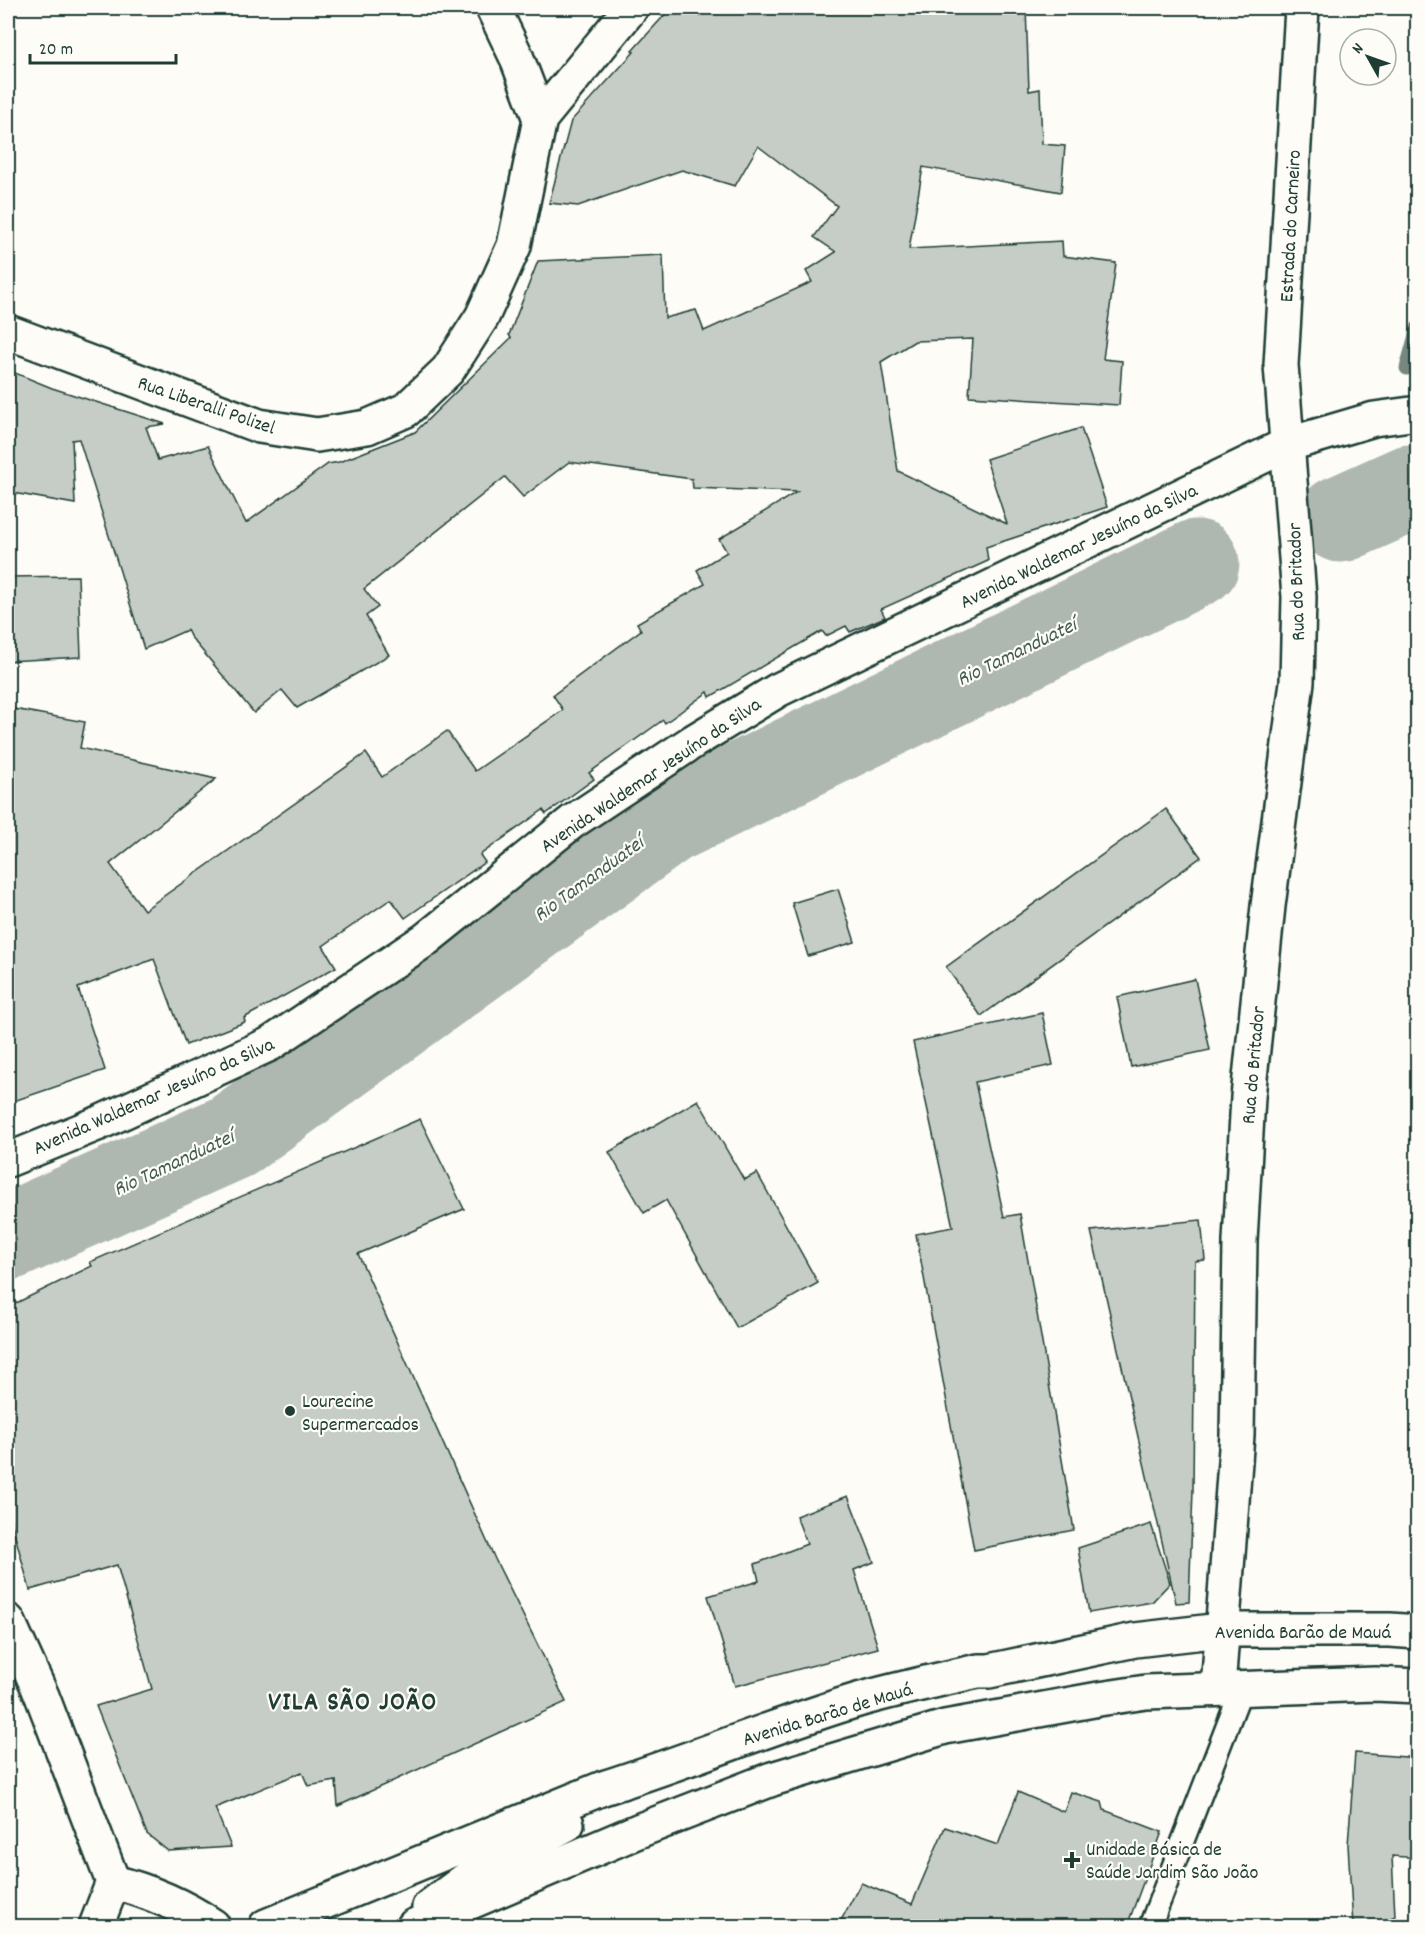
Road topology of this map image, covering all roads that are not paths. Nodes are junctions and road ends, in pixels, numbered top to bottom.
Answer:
1 (494, 8) edge
2 (631, 8) edge
3 (1302, 8) edge
4 (540, 119) junction
5 (8, 332) edge
6 (1418, 414) edge
7 (1287, 445) junction
8 (8, 1160) edge
9 (8, 1621) edge
10 (1221, 1630) junction
11 (1418, 1632) edge
12 (1418, 1686) edge
13 (1230, 1688) junction
14 (603, 1788) junction
15 (113, 1882) junction
16 (96, 1926) edge
17 (213, 1926) edge
18 (266, 1926) edge
19 (415, 1926) edge
20 (1150, 1926) edge

1 - 4 street
2 - 4 street
3 - 7 street, Estrada do Carneiro
4 - 5 street, Rua Liberalli Polizel
6 - 7 street, Avenida Waldemar Jesuíno da Silva
7 - 8 street, Avenida Waldemar Jesuíno da Silva
7 - 10 street, Rua do Britador
9 - 15 street
10 - 11 street, Avenida Barão de Mauá
10 - 13 street, Rua do Britador
10 - 14 street, Avenida Barão de Mauá
12 - 13 street
13 - 19 street
13 - 20 lane
14 - 18 street, Avenida Barão de Mauá
14 - 19 street
15 - 16 street
15 - 17 street

